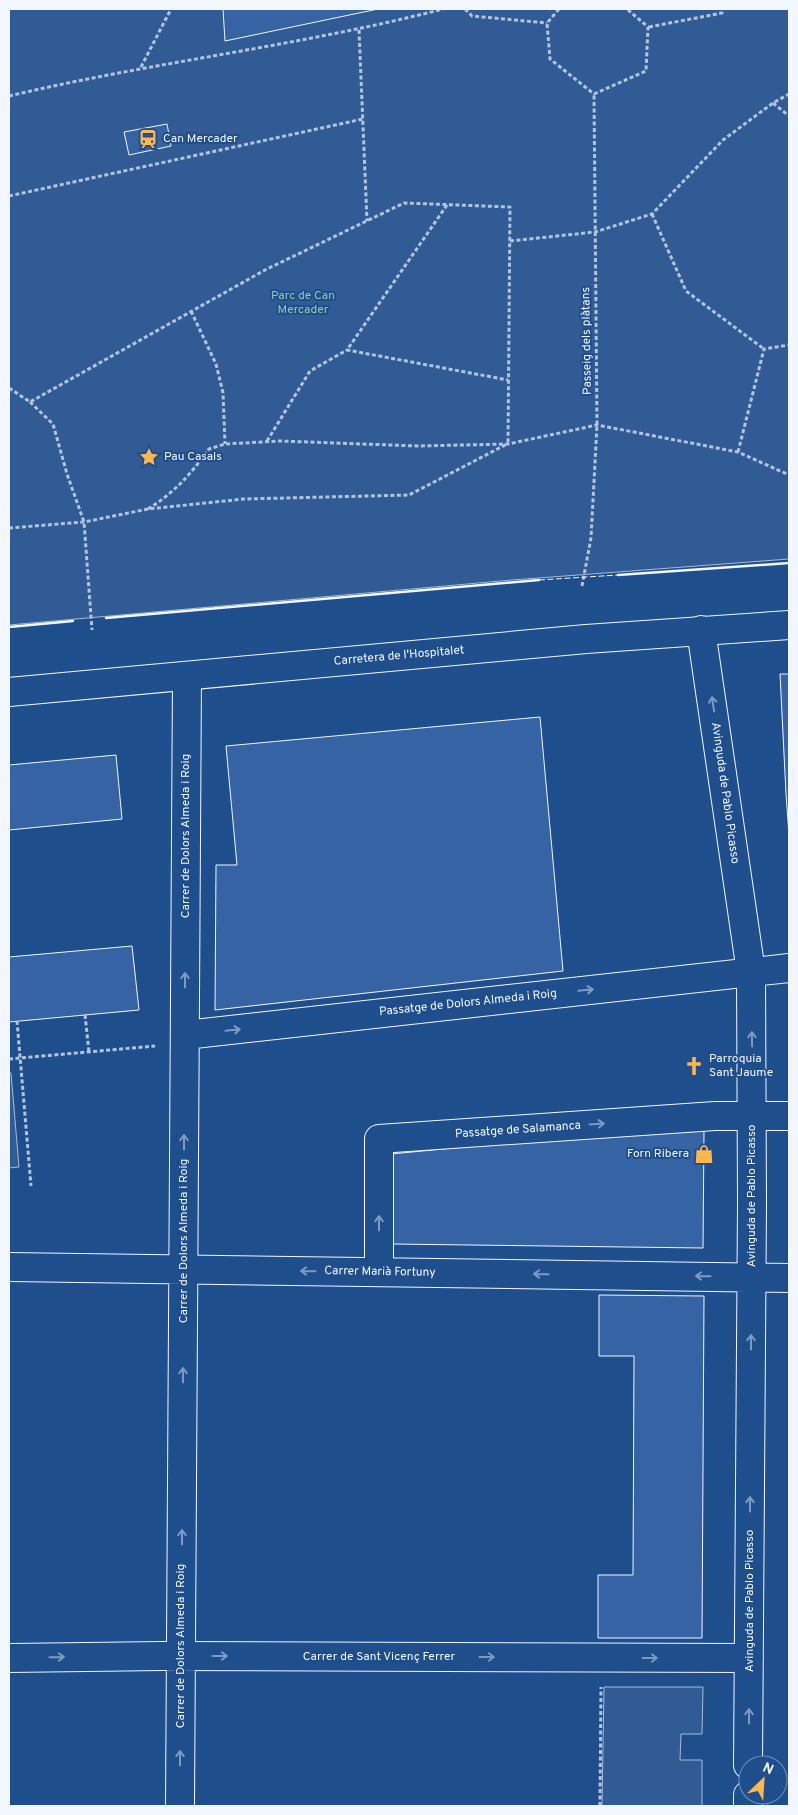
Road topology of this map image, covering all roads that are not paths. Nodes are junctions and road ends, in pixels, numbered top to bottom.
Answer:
1 (789, 625) edge
2 (701, 630) junction
3 (187, 676) junction
4 (9, 692) edge
5 (789, 968) edge
6 (751, 972) junction
7 (174, 1040) junction
8 (752, 1116) junction
9 (789, 1116) edge
10 (9, 1267) edge
11 (183, 1270) junction
12 (379, 1272) junction
13 (752, 1277) junction
14 (789, 1278) edge
15 (181, 1656) junction
16 (9, 1658) edge
17 (749, 1658) junction
18 (748, 1755) edge
19 (180, 1806) edge

1 - 2 street, Carretera de l'Hospitalet
2 - 3 street, Carretera de l'Hospitalet
6 -> 2 street, Avinguda de Pablo Picasso
3 - 4 street, Carretera de l'Hospitalet
7 -> 3 street, Carrer de Dolors Almeda i Roig
5 - 6 street, Passatge de Dolors Almeda i Roig
7 -> 6 street, Passatge de Dolors Almeda i Roig
8 -> 6 street, Avinguda de Pablo Picasso
11 -> 7 street, Carrer de Dolors Almeda i Roig
8 - 9 street, Passatge de Salamanca
12 -> 8 street, Passatge de Salamanca
8 - 13 street, Avinguda de Pablo Picasso
10 - 11 street, Carrer Marià Fortuny
12 -> 11 street, Carrer Marià Fortuny
15 -> 11 street, Carrer de Dolors Almeda i Roig
13 -> 12 street, Carrer Marià Fortuny
13 - 14 street, Carrer Marià Fortuny
17 -> 13 street, Avinguda de Pablo Picasso
16 -> 15 street, Carrer de Sant Vicenç Ferrer
15 -> 17 street, Carrer de Sant Vicenç Ferrer
19 -> 15 street, Carrer de Dolors Almeda i Roig
18 -> 17 street, Avinguda de Pablo Picasso

